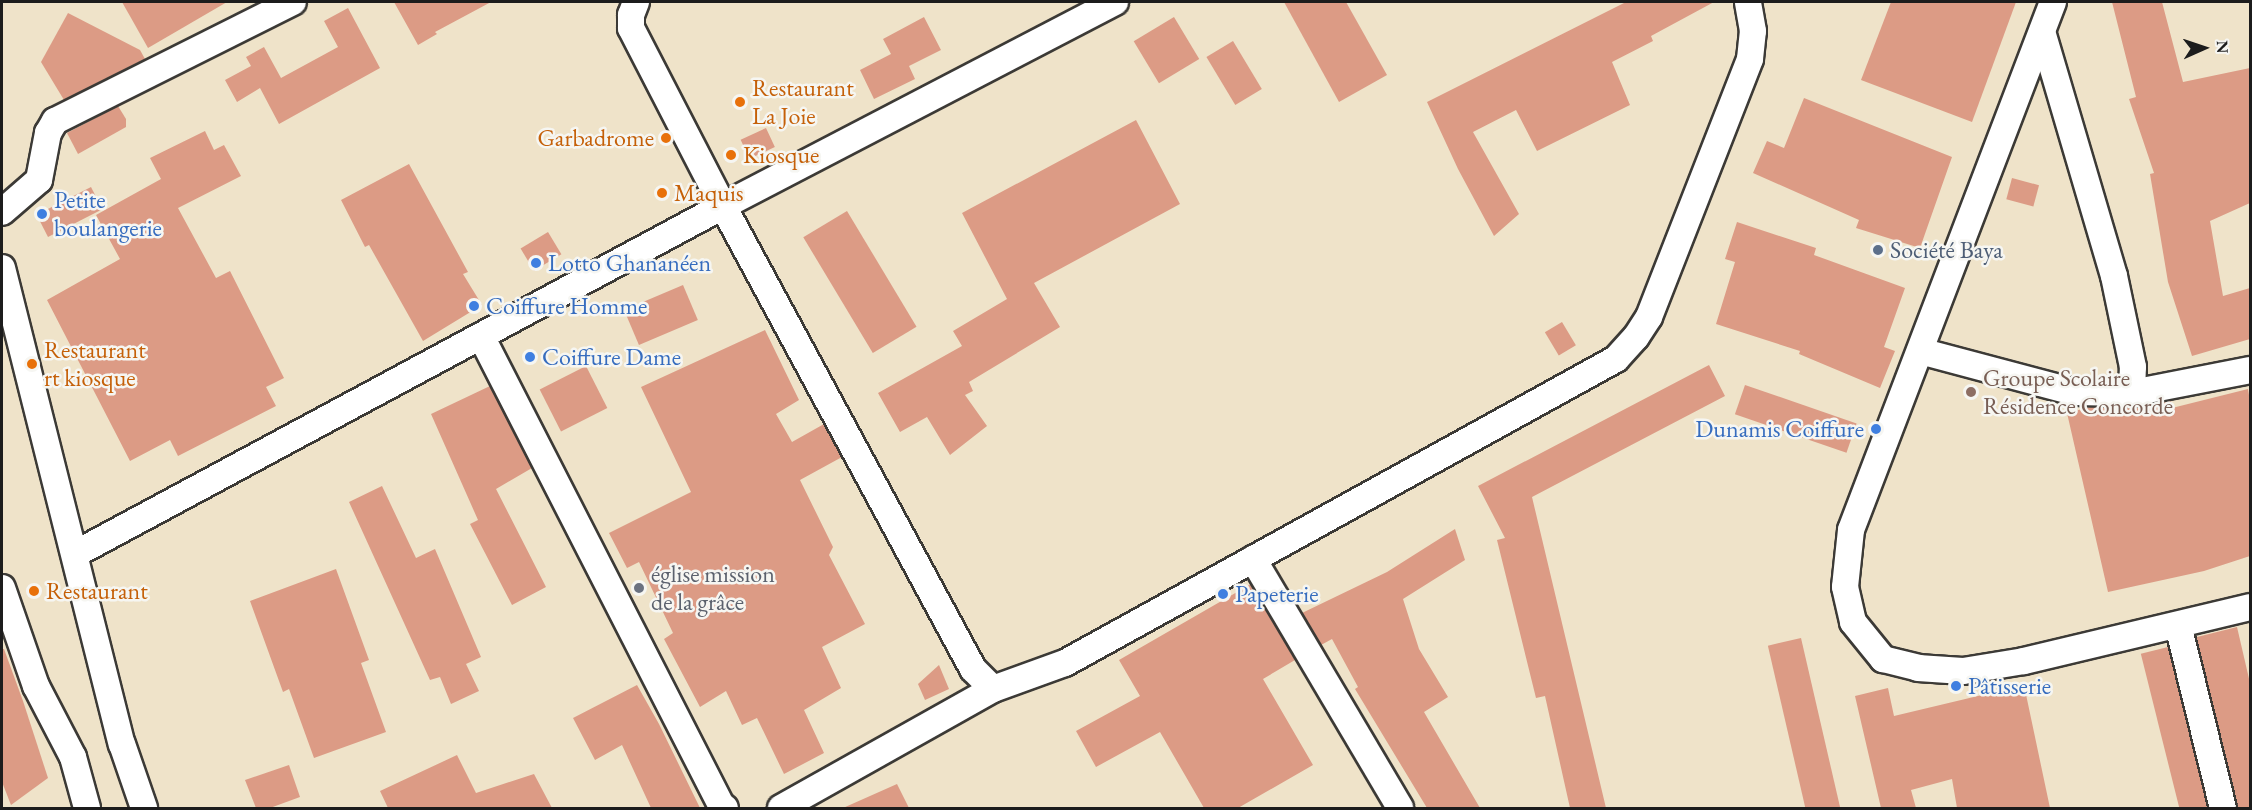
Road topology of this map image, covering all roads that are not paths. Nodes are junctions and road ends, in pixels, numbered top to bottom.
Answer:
1 (293, 2) edge
2 (636, 2) edge
3 (1115, 2) edge
4 (1748, 2) edge
5 (2053, 2) edge
6 (2042, 32) junction
7 (723, 206) junction
8 (2, 212) edge
9 (2, 279) edge
10 (481, 336) junction
11 (1920, 351) junction
12 (2250, 370) edge
13 (2132, 393) junction
14 (75, 554) junction
15 (1253, 559) junction
16 (2, 588) edge
17 (2250, 607) edge
18 (2178, 625) junction
19 (993, 689) junction
20 (87, 808) edge
21 (144, 808) edge
22 (725, 808) edge
23 (781, 808) edge
24 (1400, 808) edge
25 (2223, 808) edge

1 - 8 street
2 - 7 street
3 - 7 street
4 - 15 street
5 - 6 street
6 - 11 street
6 - 13 street
7 - 10 street
7 - 19 street
9 - 14 street
10 - 14 street
10 - 22 street
11 - 13 street
11 - 18 street
12 - 13 street
14 - 21 street
15 - 19 street
15 - 24 street
16 - 20 street
17 - 18 street
18 - 25 street
19 - 23 street

